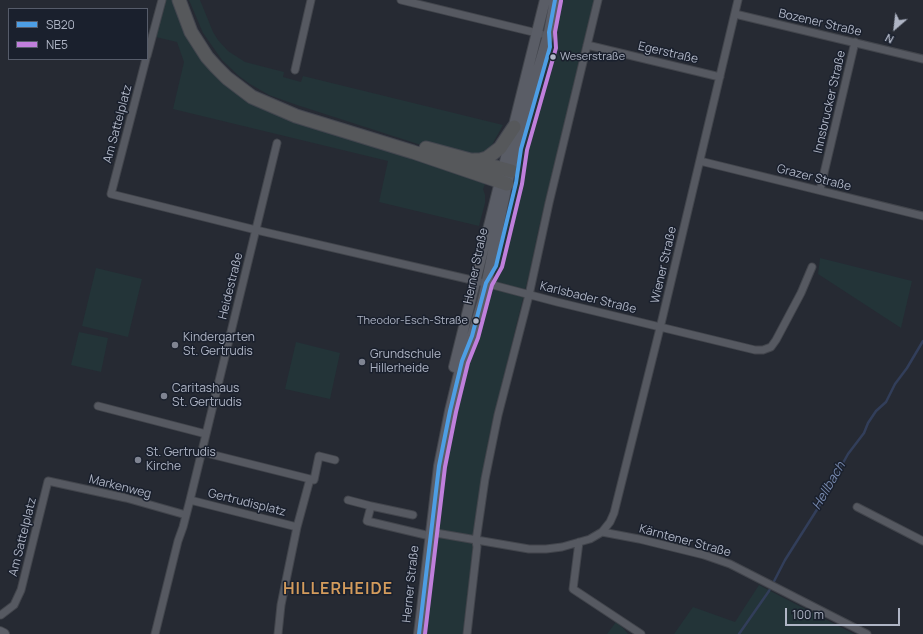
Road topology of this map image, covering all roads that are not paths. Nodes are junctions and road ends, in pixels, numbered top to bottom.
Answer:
1 (162, 0) edge
2 (179, 0) edge
3 (185, 0) edge
4 (311, 0) edge
5 (401, 0) edge
6 (545, 0) edge
7 (555, 0) edge
8 (598, 0) edge
9 (738, 0) edge
10 (735, 14) junction
11 (536, 33) junction
12 (547, 36) junction
13 (855, 42) junction
14 (587, 45) junction
15 (148, 54) edge
16 (923, 59) edge
17 (146, 60) edge
18 (295, 70) dead end
19 (720, 77) junction
20 (514, 127) junction
21 (277, 143) dead end
22 (464, 159) junction
23 (700, 161) junction
24 (507, 169) junction
25 (503, 183) junction
26 (820, 190) junction
27 (923, 216) edge
28 (256, 230) junction
29 (812, 267) dead end
30 (476, 282) junction
31 (486, 284) junction
32 (529, 295) junction
33 (660, 328) junction
34 (98, 406) dead end
35 (206, 434) junction
36 (202, 452) junction
37 (335, 460) dead end
38 (310, 479) junction
39 (48, 481) joint
40 (190, 500) junction
41 (348, 500) dead end
42 (371, 506) junction
43 (857, 507) dead end
44 (186, 515) junction
45 (413, 515) dead end
46 (297, 527) junction
47 (602, 532) junction
48 (428, 535) junction
49 (476, 540) junction
50 (923, 541) edge
51 (579, 542) junction
52 (1, 615) dead end
53 (0, 632) edge
54 (4, 634) edge
55 (155, 634) edge
56 (278, 634) edge
57 (413, 634) edge
58 (419, 634) edge
59 (466, 634) edge
60 (640, 634) edge
61 (867, 634) edge

1 - 15 street, Am Sattelplatz
2 - 25 highway
3 - 22 highway
4 - 18 street
5 - 11 street
6 - 11 main road, Herner Straße
7 - 12 main road, Herner Straße
8 - 14 street
9 - 10 street, Wiener Straße
10 - 13 street, Bozener Straße
10 - 19 street, Wiener Straße
11 - 12 street
11 - 20 main road, Herner Straße
12 - 24 main road, Herner Straße
13 - 16 street, Bozener Straße
13 - 26 street, Innsbrucker Straße
14 - 19 street, Egerstraße
14 - 32 street
17 - 28 street, Am Sattelplatz
19 - 23 street, Wiener Straße
20 - 22 highway
20 - 24 main road, Herner Straße
21 - 28 street, Heidestraße
22 - 24 highway
23 - 26 street, Grazer Straße
23 - 33 street, Wiener Straße
24 - 25 main road, Herner Straße
25 - 30 main road, Herner Straße
25 - 31 main road, Herner Straße
26 - 27 street, Grazer Straße
28 - 30 street
28 - 35 street, Heidestraße
29 - 33 street, Karlsbader Straße
30 - 31 street, Karlsbader Straße
30 - 48 main road, Herner Straße
31 - 32 street, Karlsbader Straße
31 - 48 main road, Herner Straße
32 - 33 street, Karlsbader Straße
32 - 49 street
33 - 47 street, Wiener Straße
34 - 35 street
35 - 36 street, Heidestraße
36 - 38 street
36 - 40 street, Heidestraße
37 - 38 street, Gertrudisplatz
38 - 46 street, Gertrudisplatz
39 - 44 street, Markenweg
39 - 52 street, Am Sattelplatz
40 - 44 street, Heidestraße
40 - 46 street, Gertrudisplatz
41 - 42 street
42 - 45 street
42 - 48 street
43 - 50 street
44 - 55 street, Heidestraße
46 - 56 street
47 - 51 street
47 - 61 street, Kärntener Straße
48 - 49 street
48 - 57 main road, Herner Straße
48 - 58 main road, Herner Straße
49 - 51 street
49 - 59 street
51 - 60 street
53 - 54 main road

